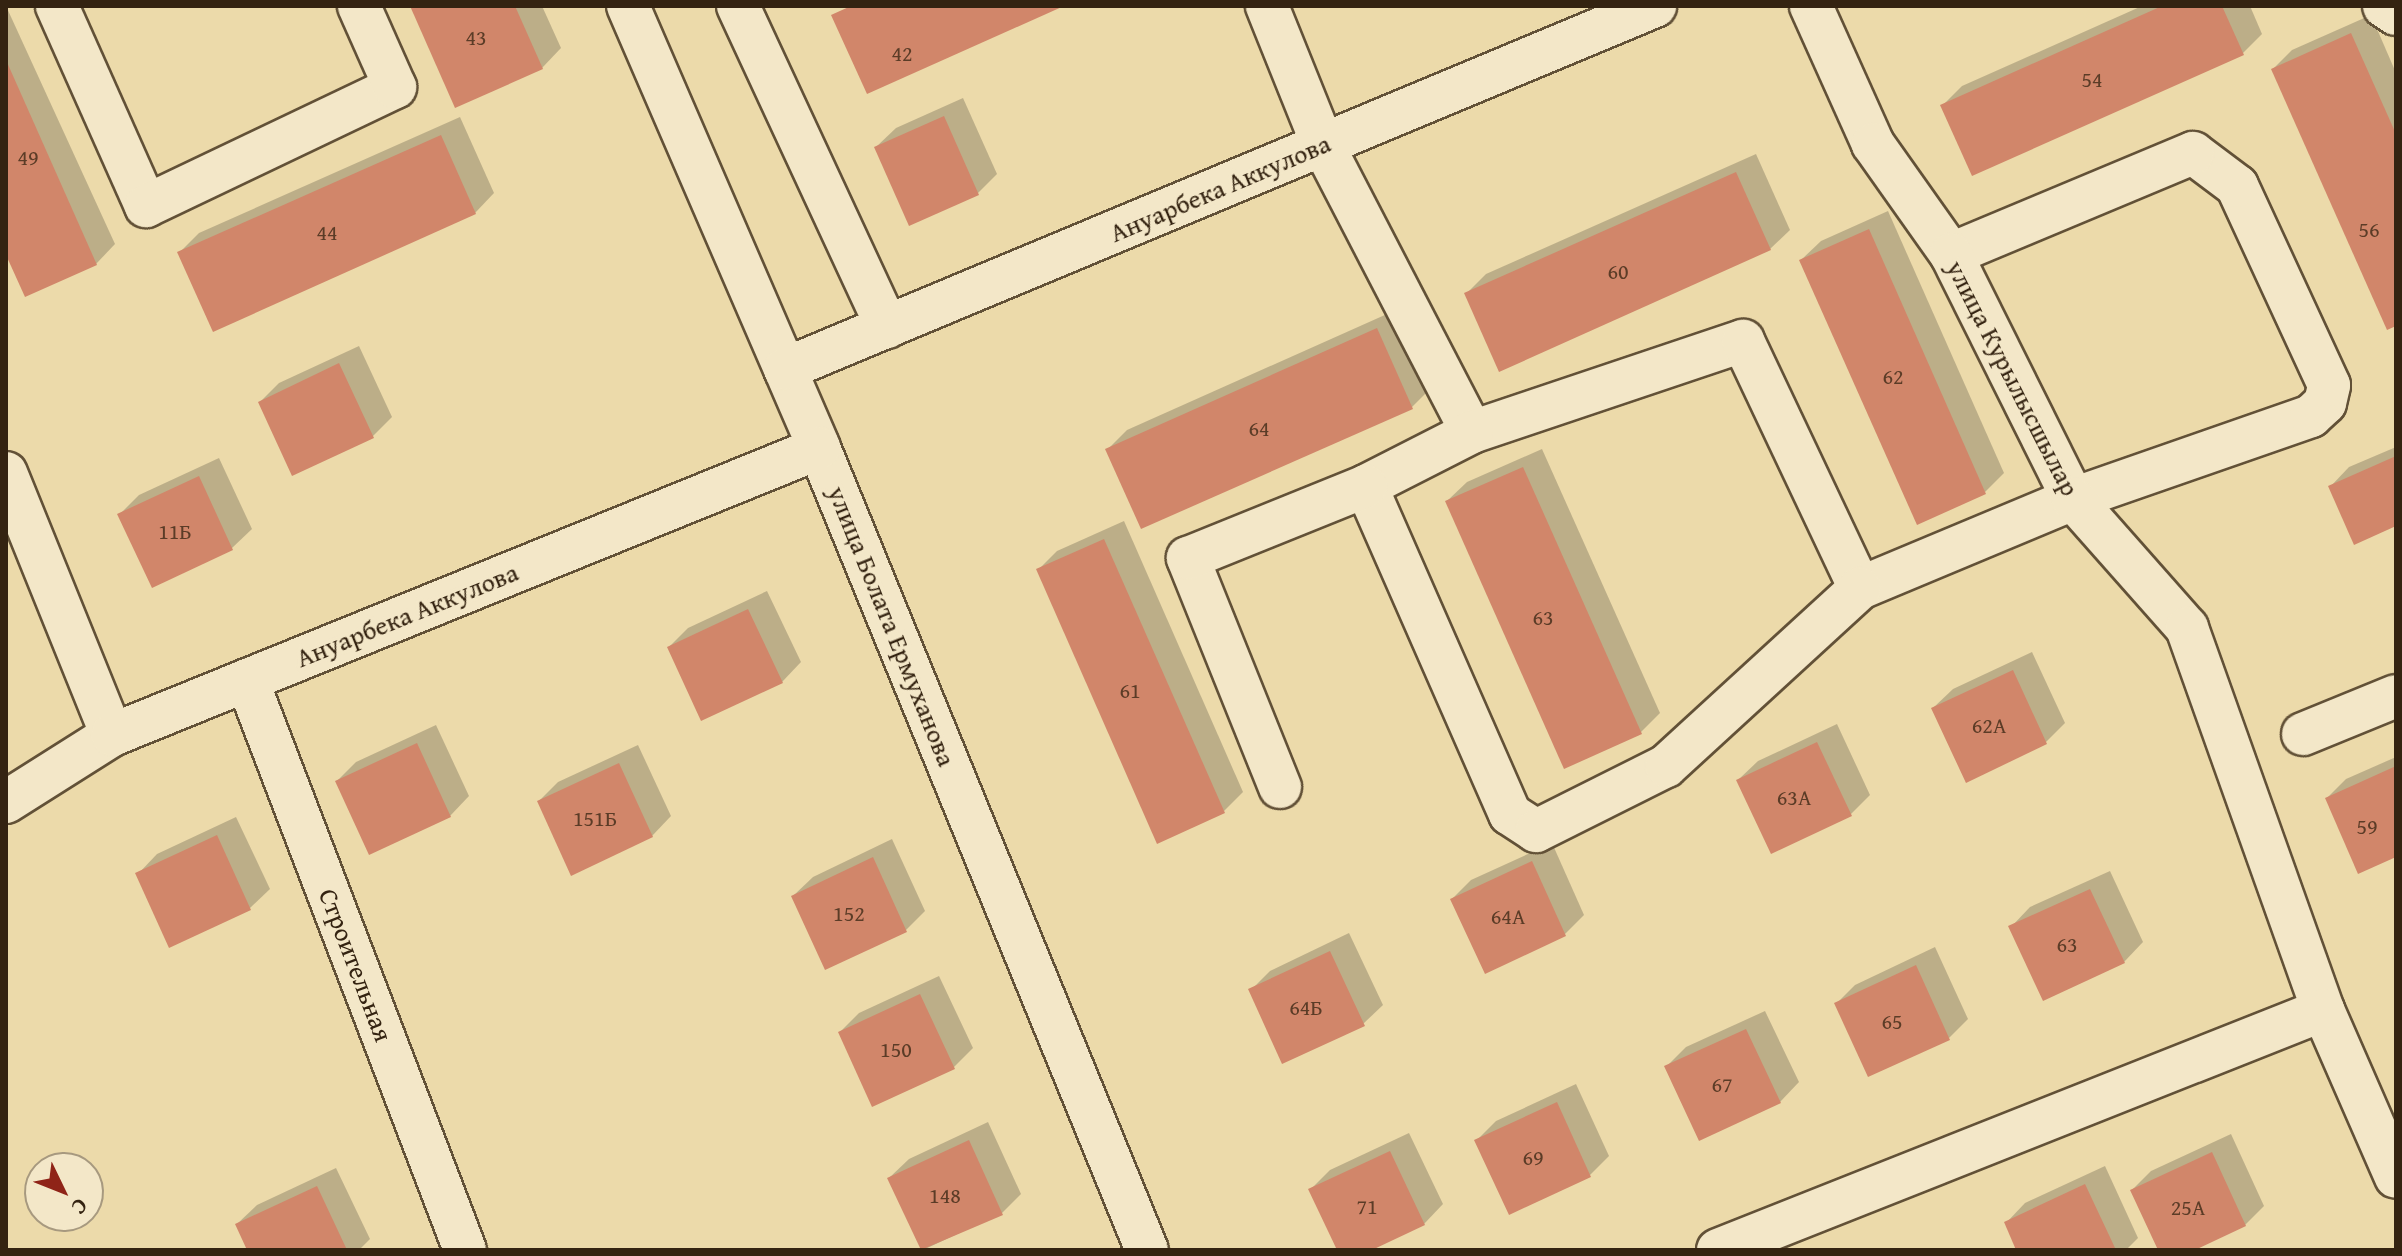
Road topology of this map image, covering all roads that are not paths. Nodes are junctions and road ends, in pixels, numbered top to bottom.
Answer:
1 (57, 6) edge
2 (359, 6) edge
3 (628, 6) edge
4 (738, 6) edge
5 (1267, 6) edge
6 (1655, 6) edge
7 (1811, 6) edge
8 (2384, 6) edge
9 (2396, 14) edge
10 (1323, 145) junction
11 (1951, 254) junction
12 (887, 327) junction
13 (785, 369) junction
14 (1472, 432) junction
15 (819, 448) junction
16 (6, 473) edge
17 (1366, 486) junction
18 (2073, 499) junction
19 (1860, 588) junction
20 (247, 680) junction
21 (2396, 696) edge
22 (2303, 734) dead end
23 (112, 735) junction
24 (1280, 787) dead end
25 (6, 802) edge
26 (2323, 1010) junction
27 (2396, 1177) edge
28 (465, 1250) edge
29 (1147, 1250) edge
30 (1718, 1250) edge

1 - 2 street
3 - 13 street, улица Болата Ермуханова
4 - 12 street
5 - 10 street
6 - 10 street, Ануарбека Аккулова
7 - 11 street, улица Курылысшылар
8 - 9 street
10 - 12 street, Ануарбека Аккулова
10 - 14 street
11 - 18 street, улица Курылысшылар
11 - 18 street
12 - 13 street, Ануарбека Аккулова
13 - 15 street, улица Болата Ермуханова
14 - 17 street
14 - 19 street
15 - 20 street, Ануарбека Аккулова
15 - 29 street, улица Болата Ермуханова
16 - 23 street
17 - 19 street
17 - 24 street
18 - 19 street
18 - 26 street, улица Курылысшылар
20 - 23 street, Ануарбека Аккулова
20 - 28 street, Строительная
21 - 22 street
23 - 25 street, Ануарбека Аккулова
26 - 27 street, улица Курылысшылар
26 - 30 street

